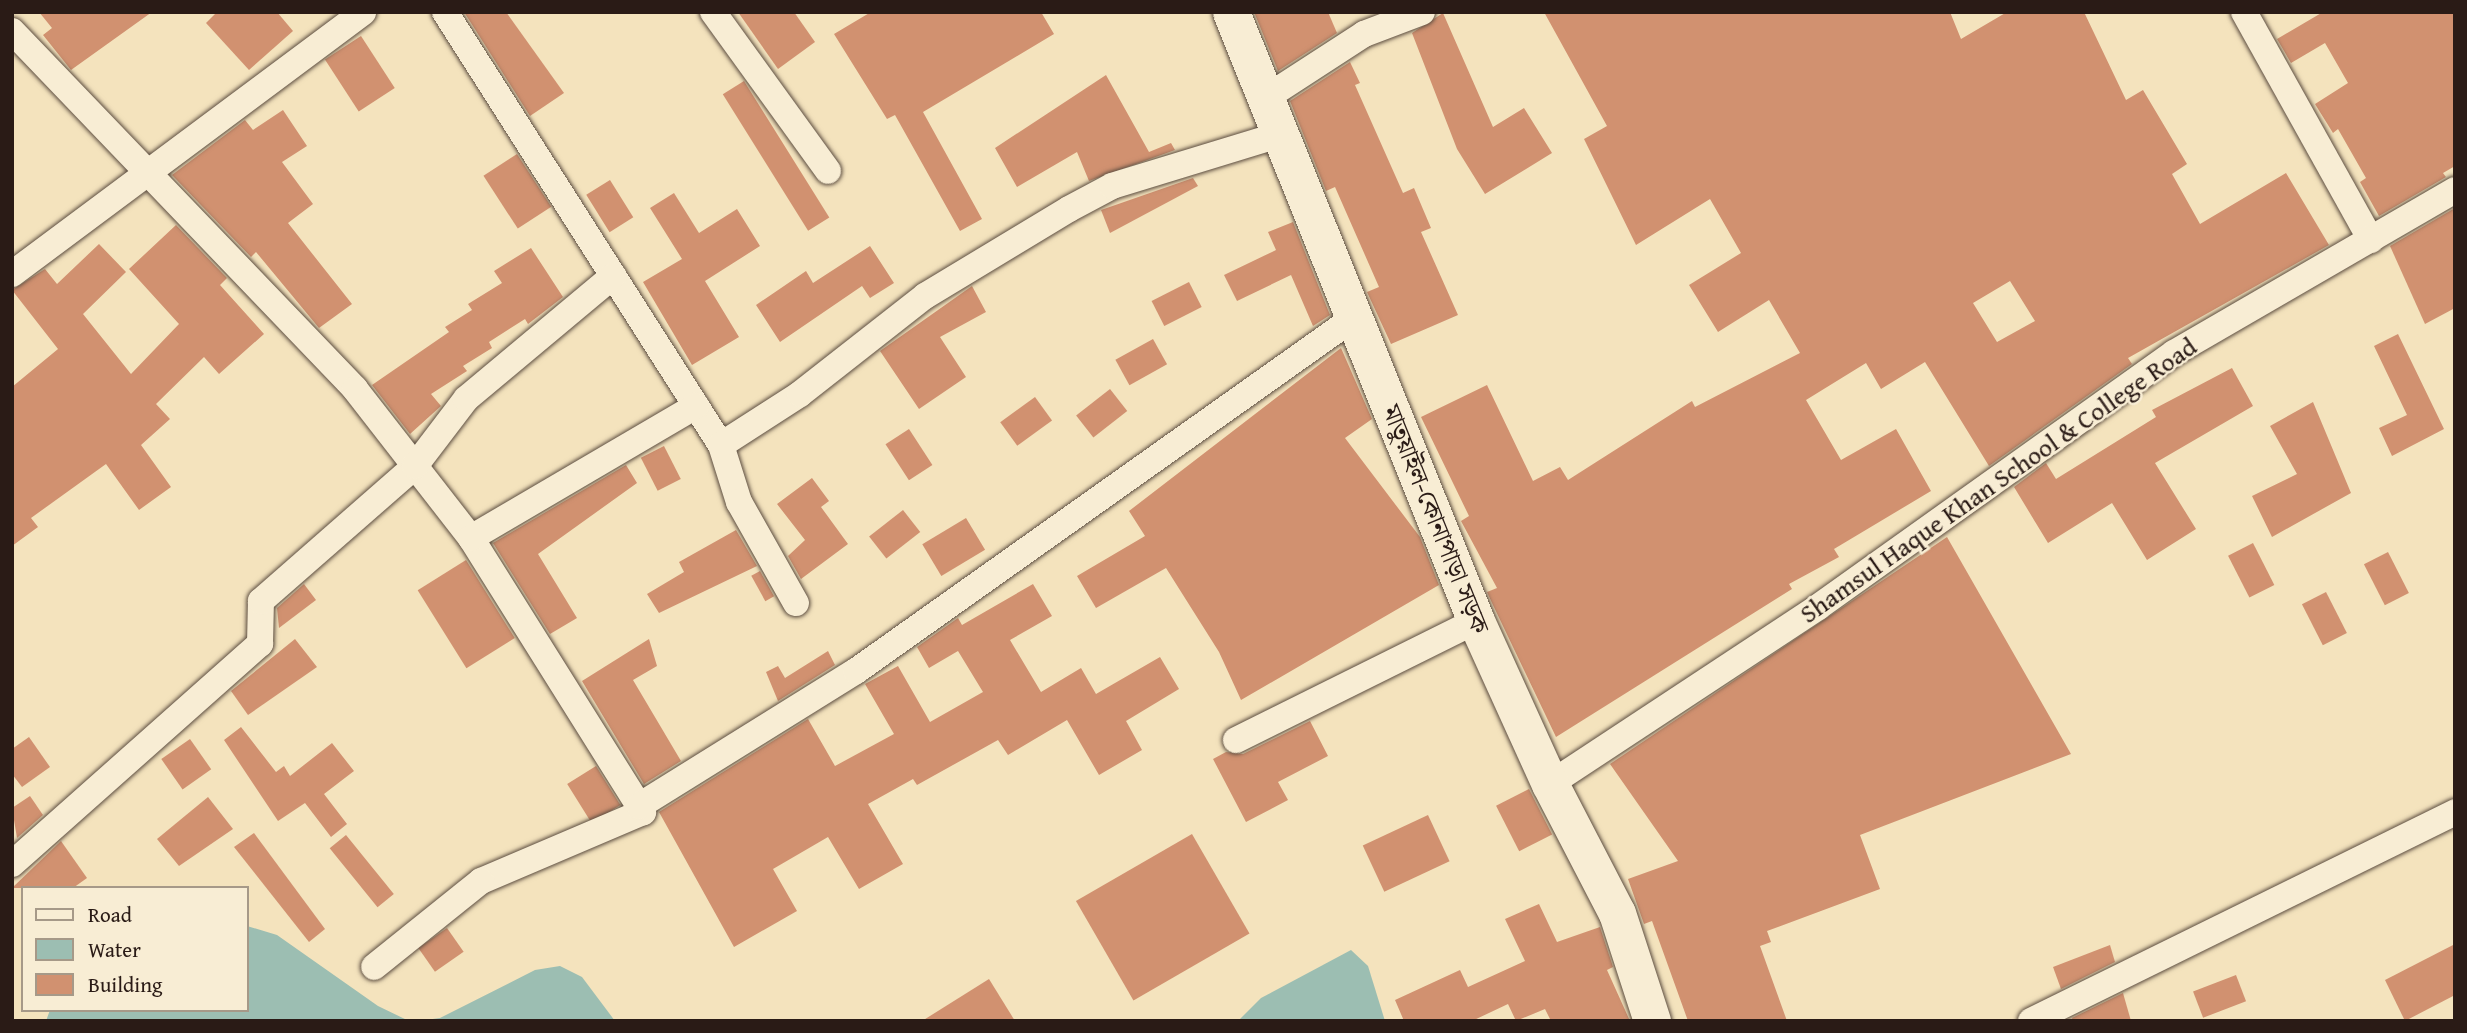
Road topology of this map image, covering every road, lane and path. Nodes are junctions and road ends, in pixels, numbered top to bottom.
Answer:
1 (363, 12) edge
2 (445, 12) edge
3 (713, 12) edge
4 (1231, 12) edge
5 (1422, 12) edge
6 (2244, 12) edge
7 (12, 31) edge
8 (1267, 97) junction
9 (1282, 134) junction
10 (828, 171) dead end
11 (147, 173) junction
12 (2455, 190) edge
13 (2371, 240) junction
14 (12, 274) edge
15 (613, 276) junction
16 (1355, 317) junction
17 (696, 406) junction
18 (721, 445) junction
19 (415, 466) junction
20 (471, 538) junction
21 (796, 603) dead end
22 (1476, 621) junction
23 (1236, 740) dead end
24 (1550, 784) junction
25 (639, 806) junction
26 (2455, 812) edge
27 (12, 864) edge
28 (374, 967) dead end
29 (1652, 1021) edge
30 (2031, 1021) edge

1 - 11 street
2 - 15 street
3 - 10 street
4 - 8 main road, মাতুয়াইল-কোনাপাড়া সড়ক
5 - 8 street
6 - 13 street
7 - 11 street
8 - 9 main road, মাতুয়াইল-কোনাপাড়া সড়ক
9 - 16 main road, মাতুয়াইল-কোনাপাড়া সড়ক
9 - 18 street
11 - 14 street
11 - 19 street
12 - 13 street, Shamsul Haque Khan School & College Road
13 - 24 street, Shamsul Haque Khan School & College Road
15 - 17 street
15 - 19 street
16 - 22 main road, মাতুয়াইল-কোনাপাড়া সড়ক
16 - 25 street
17 - 18 street
17 - 20 street
18 - 21 street
19 - 20 street
19 - 27 street
20 - 25 street
22 - 23 street
22 - 24 main road, মাতুয়াইল-কোনাপাড়া সড়ক
24 - 29 main road, মাতুয়াইল-কোনাপাড়া সড়ক
25 - 28 street
26 - 30 street

